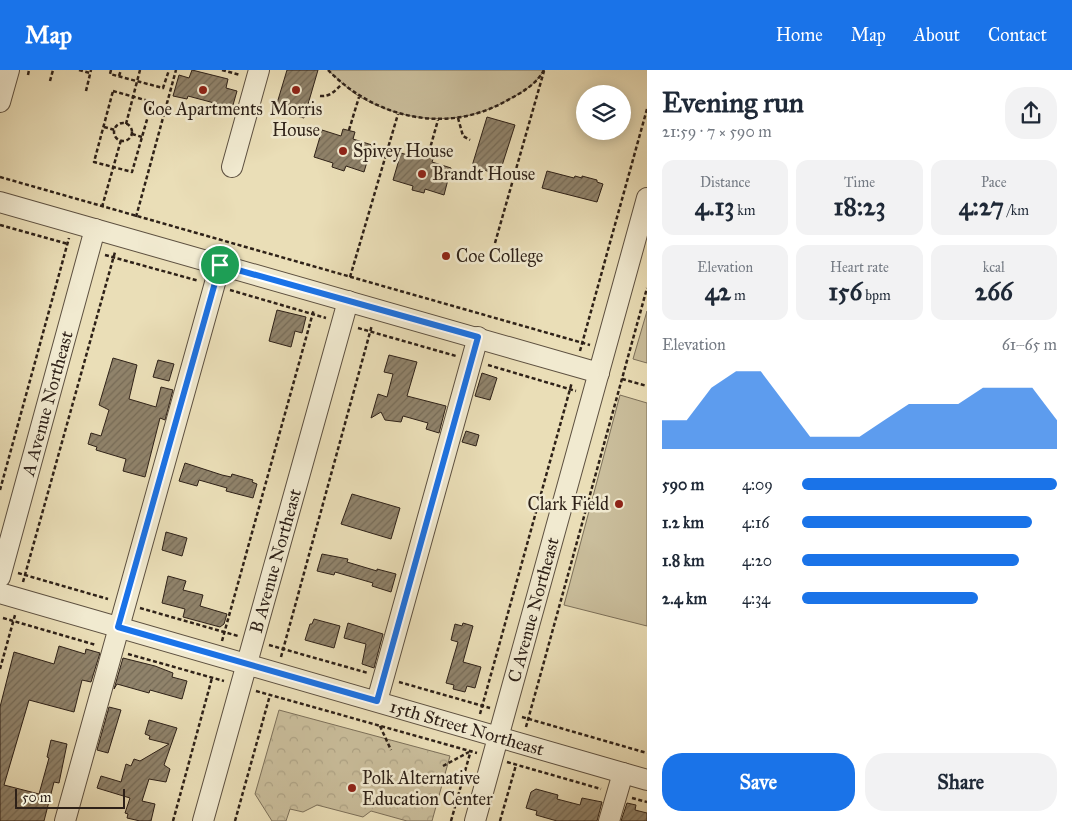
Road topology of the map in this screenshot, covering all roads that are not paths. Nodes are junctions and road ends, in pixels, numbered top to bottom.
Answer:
1 (259, 70) edge
2 (18, 71) edge
3 (2, 103) edge
4 (232, 167) dead end
5 (647, 198) edge
6 (0, 202) edge
7 (95, 229) junction
8 (220, 265) junction
9 (348, 301) junction
10 (478, 337) junction
11 (599, 373) junction
12 (0, 577) edge
13 (0, 593) edge
14 (118, 627) junction
15 (245, 663) junction
16 (377, 701) junction
17 (498, 736) junction
18 (623, 773) junction
19 (647, 780) edge
20 (65, 821) edge
21 (203, 821) edge
22 (475, 821) edge
23 (609, 821) edge

1 - 4 street
2 - 3 street
5 - 11 street, C Avenue Northeast
6 - 7 street
7 - 8 street
7 - 12 street, A Avenue Northeast
8 - 9 street
8 - 14 street
9 - 10 street
9 - 15 street, B Avenue Northeast
10 - 11 street
10 - 16 street
11 - 17 street, C Avenue Northeast
13 - 14 street, 15th Street Northeast
14 - 15 street, 15th Street Northeast
14 - 20 street
15 - 16 street, 15th Street Northeast
15 - 21 street, B Avenue Northeast
16 - 17 street, 15th Street Northeast
17 - 18 street, 15th Street Northeast
17 - 22 street, C Avenue Northeast
18 - 19 street, 15th Street Northeast
18 - 23 street

